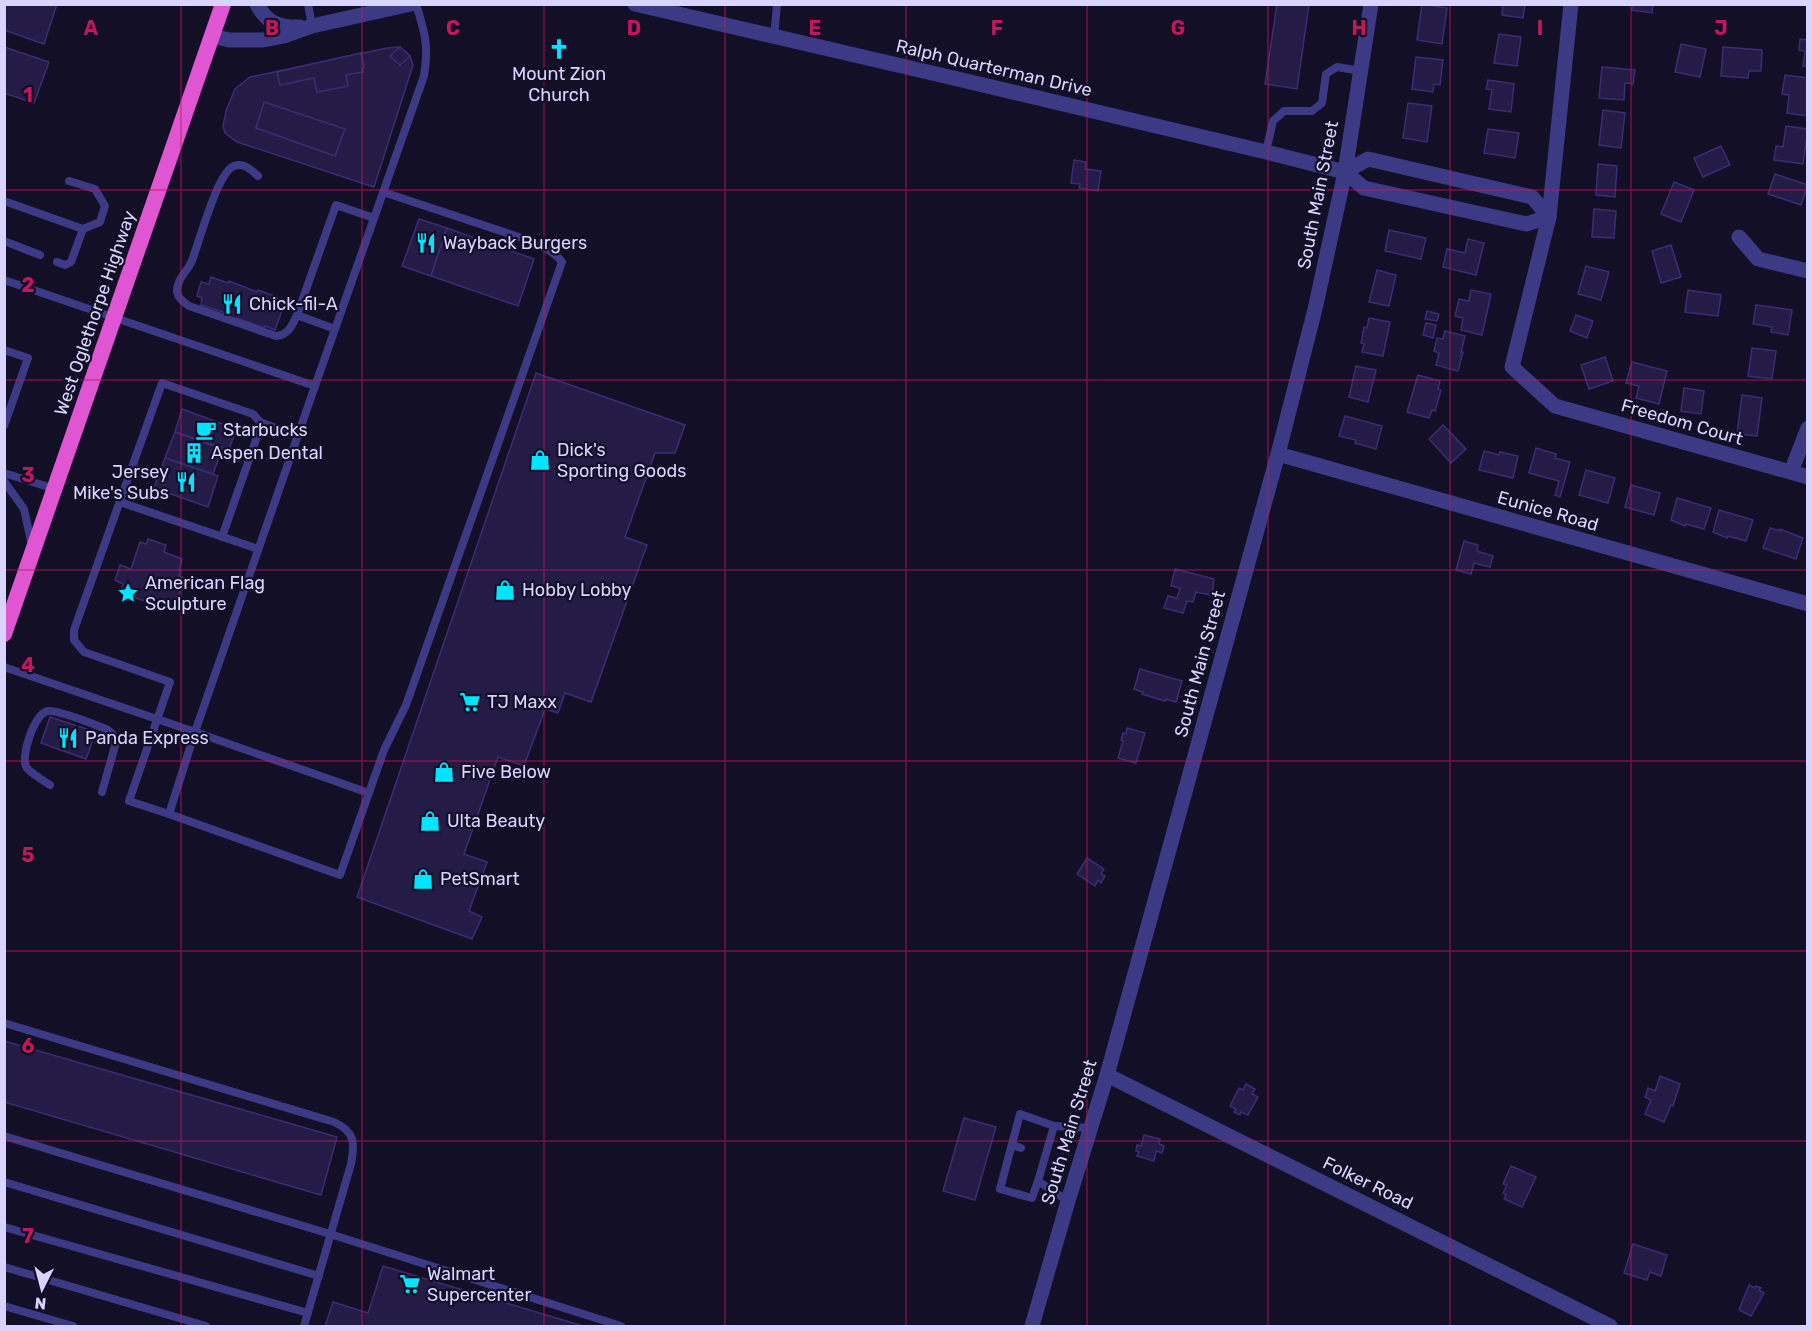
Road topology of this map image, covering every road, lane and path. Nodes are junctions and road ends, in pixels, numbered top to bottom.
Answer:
1 (223, 4) edge
2 (257, 4) edge
3 (308, 4) edge
4 (411, 4) edge
5 (416, 4) edge
6 (634, 4) edge
7 (777, 4) edge
8 (1371, 4) edge
9 (1571, 4) edge
10 (390, 7) edge
11 (312, 26) junction
12 (212, 36) junction
13 (774, 38) junction
14 (1360, 71) junction
15 (1266, 152) junction
16 (1345, 172) junction
17 (258, 176) dead end
18 (69, 181) dead end
19 (383, 192) junction
20 (4, 201) edge
21 (1549, 217) junction
22 (374, 218) junction
23 (83, 230) junction
24 (1739, 237) dead end
25 (4, 241) edge
26 (40, 255) dead end
27 (57, 262) dead end
28 (1808, 271) edge
29 (4, 280) edge
30 (297, 315) junction
31 (114, 318) junction
32 (335, 329) junction
33 (4, 350) edge
34 (315, 386) junction
35 (260, 423) junction
36 (4, 426) edge
37 (1808, 428) edge
38 (297, 436) junction
39 (1278, 454) junction
40 (1791, 472) junction
41 (4, 473) edge
42 (1808, 477) edge
43 (4, 482) edge
44 (55, 489) junction
45 (120, 502) junction
46 (222, 537) junction
47 (258, 549) junction
48 (33, 551) junction
49 (1808, 604) edge
50 (4, 634) edge
51 (4, 667) edge
52 (157, 719) junction
53 (195, 732) junction
54 (50, 785) dead end
55 (102, 792) dead end
56 (369, 793) junction
57 (169, 814) junction
58 (4, 1023) edge
59 (1107, 1075) junction
60 (1054, 1126) junction
61 (1091, 1128) junction
62 (4, 1136) edge
63 (1038, 1181) junction
64 (4, 1182) edge
65 (1068, 1201) junction
66 (4, 1227) edge
67 (330, 1234) junction
68 (4, 1267) edge
69 (319, 1276) junction
70 (4, 1306) edge
71 (308, 1313) junction
72 (74, 1326) edge
73 (206, 1326) edge
74 (304, 1326) edge
75 (621, 1326) edge
76 (1032, 1326) edge
77 (1610, 1326) edge

1 - 12 highway, West Oglethorpe Highway
2 - 11 street
3 - 11 lane
4 - 10 street
5 - 19 lane
6 - 13 street, Ralph Quarterman Drive
7 - 13 lane
8 - 14 street, South Main Street
9 - 21 street
10 - 11 street
11 - 12 street
12 - 31 highway, West Oglethorpe Highway
13 - 15 street, Ralph Quarterman Drive
14 - 15 lane
14 - 16 street, South Main Street
15 - 16 street, Ralph Quarterman Drive
16 - 21 street, Ralph Quarterman Drive
16 - 21 street
16 - 39 street, South Main Street
17 - 30 lane
18 - 23 lane
19 - 22 lane
19 - 56 lane
20 - 23 lane
21 - 40 street, Freedom Court
22 - 30 lane
22 - 32 lane
23 - 27 lane
24 - 28 street
25 - 26 lane
29 - 31 lane
30 - 32 lane
31 - 34 lane
31 - 44 highway, West Oglethorpe Highway
32 - 34 lane
33 - 36 lane
34 - 38 lane
35 - 38 lane
35 - 45 lane
35 - 46 lane
37 - 40 street
38 - 47 lane
39 - 49 street, Eunice Road
39 - 59 street, South Main Street
40 - 42 street, Freedom Court
41 - 44 lane
43 - 48 lane
44 - 48 highway, West Oglethorpe Highway
45 - 46 lane
45 - 52 lane
46 - 47 lane
47 - 53 lane
48 - 50 highway, West Oglethorpe Highway
51 - 52 lane
52 - 53 lane
52 - 57 lane
53 - 56 lane
53 - 57 lane
54 - 55 lane
56 - 57 lane
58 - 67 lane
59 - 61 street, South Main Street
59 - 77 street, Folker Road
60 - 61 lane
60 - 63 lane
60 - 63 lane
61 - 65 street, South Main Street
62 - 67 lane
63 - 65 lane
64 - 69 lane
65 - 76 street, South Main Street
66 - 71 lane
67 - 69 lane
67 - 75 lane
68 - 73 lane
69 - 71 lane
70 - 72 lane
71 - 74 lane

